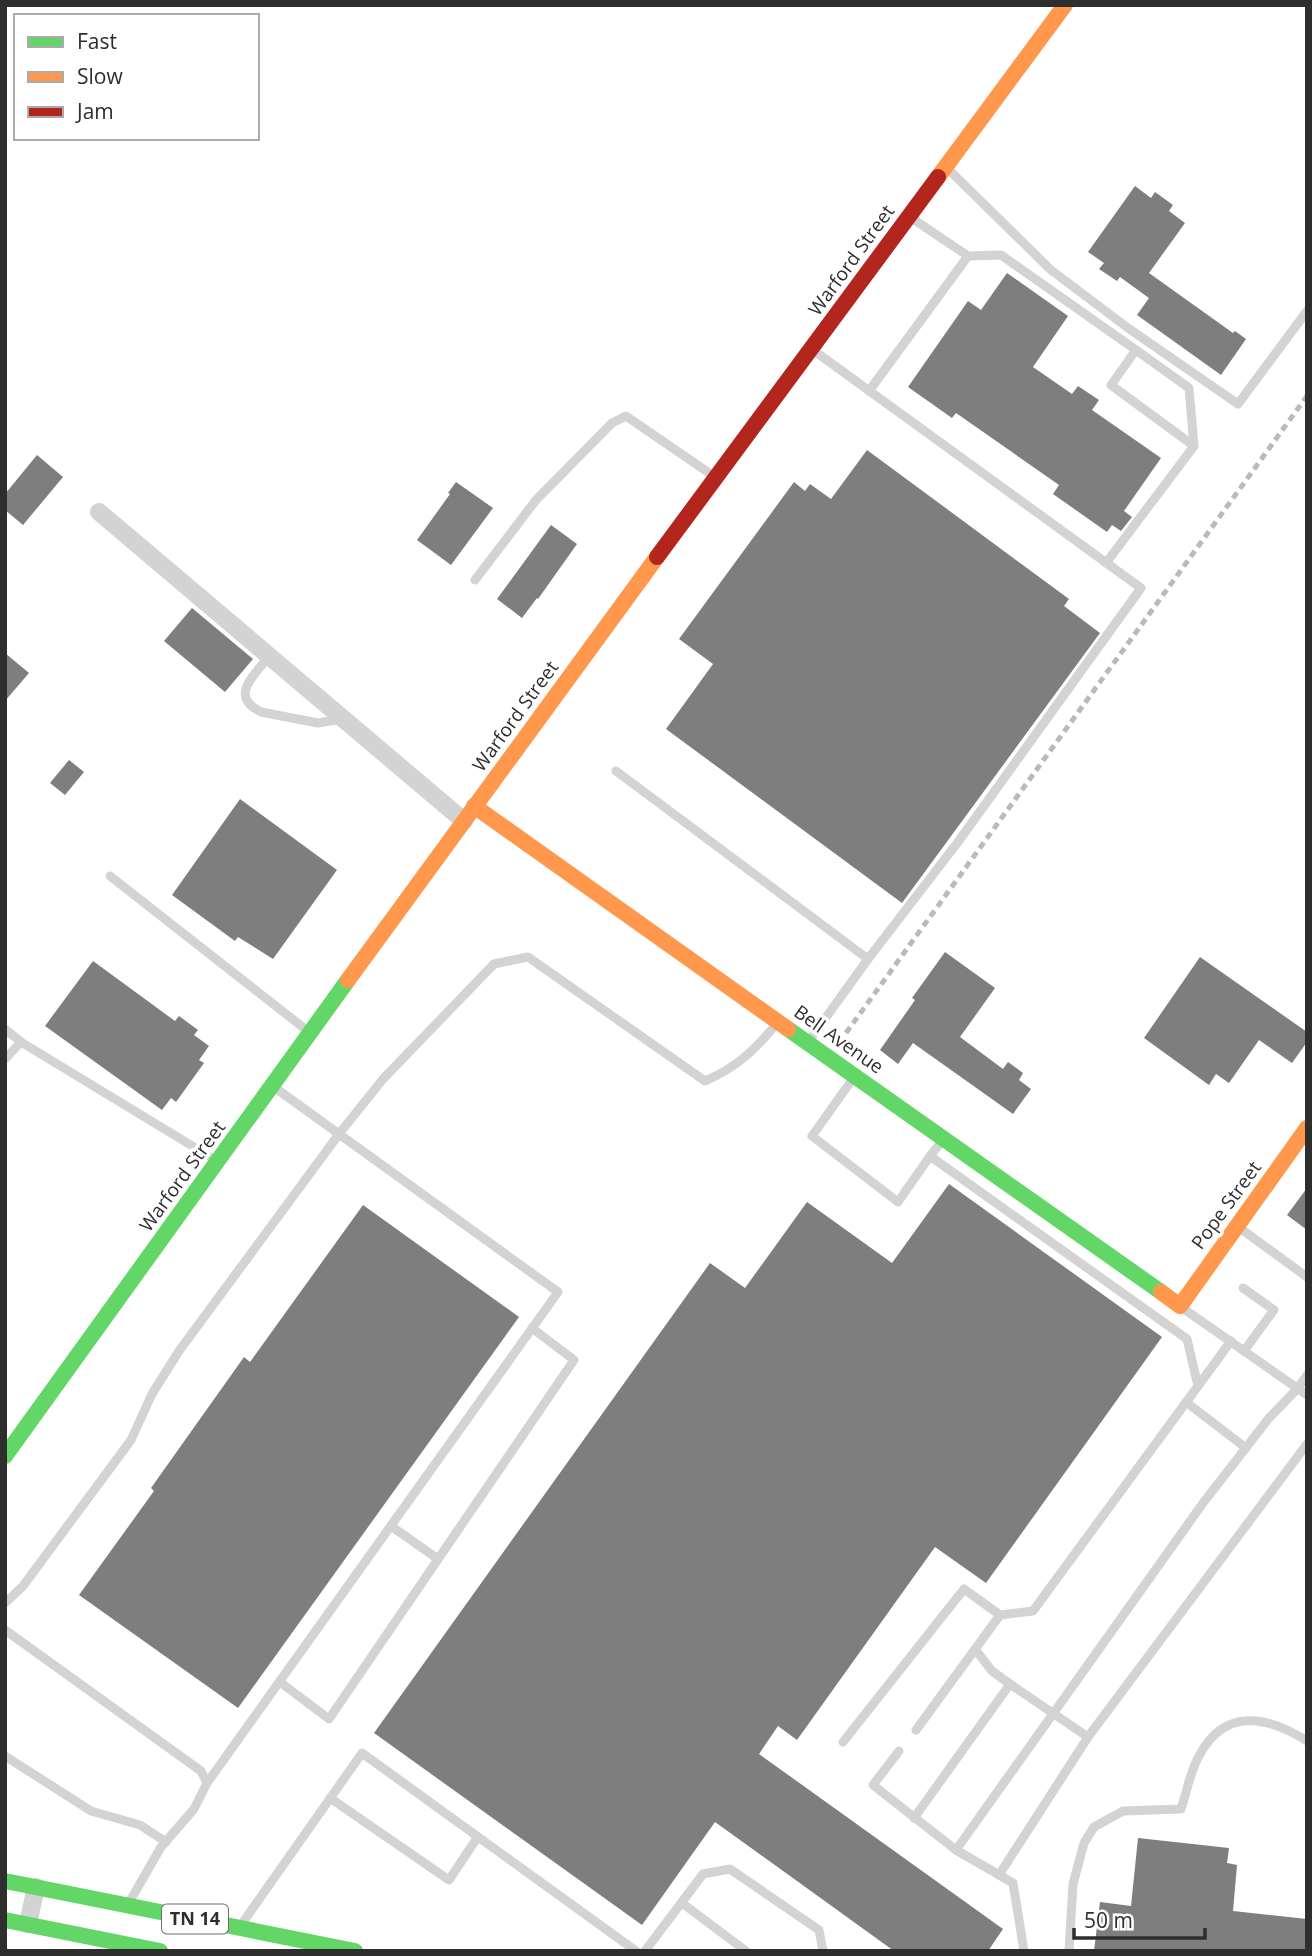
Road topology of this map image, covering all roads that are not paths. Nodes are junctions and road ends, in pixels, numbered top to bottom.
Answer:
1 (1065, 5) edge
2 (945, 167) junction
3 (909, 216) junction
4 (968, 257) junction
5 (1307, 311) edge
6 (812, 349) junction
7 (1136, 350) junction
8 (869, 391) junction
9 (1194, 446) junction
10 (716, 478) junction
11 (99, 512) dead end
12 (1106, 564) junction
13 (475, 580) dead end
14 (270, 656) junction
15 (344, 719) junction
16 (616, 771) dead end
17 (469, 814) junction
18 (110, 876) dead end
19 (867, 959) junction
20 (778, 1021) junction
21 (5, 1029) edge
22 (311, 1033) junction
23 (21, 1042) junction
24 (808, 1042) junction
25 (5, 1059) edge
26 (855, 1076) junction
27 (272, 1086) junction
28 (1307, 1128) edge
29 (339, 1134) junction
30 (944, 1139) junction
31 (930, 1156) junction
32 (218, 1162) junction
33 (1237, 1226) junction
34 (1307, 1277) edge
35 (1243, 1288) dead end
36 (1180, 1306) junction
37 (532, 1328) junction
38 (1231, 1341) junction
39 (1244, 1351) junction
40 (1307, 1375) edge
41 (1198, 1386) junction
42 (1298, 1388) junction
43 (1307, 1395) edge
44 (1186, 1402) junction
45 (1307, 1444) edge
46 (1246, 1448) junction
47 (5, 1457) edge
48 (391, 1527) junction
49 (438, 1559) junction
50 (5, 1603) edge
51 (1000, 1615) junction
52 (5, 1630) edge
53 (975, 1649) junction
54 (280, 1682) junction
55 (1010, 1684) junction
56 (1053, 1712) junction
57 (916, 1730) dead end
58 (1088, 1737) junction
59 (1307, 1741) edge
60 (843, 1742) dead end
61 (899, 1751) dead end
62 (5, 1756) edge
63 (207, 1783) junction
64 (330, 1798) junction
65 (914, 1818) junction
66 (477, 1838) junction
67 (166, 1842) junction
68 (956, 1850) junction
69 (999, 1875) junction
70 (5, 1881) edge
71 (36, 1887) junction
72 (681, 1903) junction
73 (128, 1905) junction
74 (5, 1920) edge
75 (28, 1924) junction
76 (239, 1927) junction
77 (1023, 1949) edge
78 (160, 1951) edge
79 (355, 1951) edge
80 (636, 1951) edge
81 (645, 1951) edge
82 (746, 1951) edge
83 (823, 1951) edge
84 (1069, 1951) edge

1 - 2 main road, Warford Street
2 - 3 main road, Warford Street
2 - 5 lane
3 - 4 lane
3 - 6 main road, Warford Street
4 - 7 lane
4 - 8 lane
6 - 8 lane
6 - 10 main road, Warford Street
7 - 9 lane
7 - 9 lane
8 - 12 lane
9 - 12 lane
10 - 13 lane
10 - 17 main road, Warford Street
11 - 14 street
12 - 19 lane
14 - 15 street
14 - 15 lane
15 - 17 street
16 - 19 lane
17 - 20 main road, Bell Avenue
17 - 22 main road, Warford Street
18 - 22 lane
19 - 24 lane
20 - 24 main road, Bell Avenue
20 - 29 lane
21 - 23 lane
22 - 27 main road, Warford Street
23 - 25 lane
23 - 32 lane
24 - 26 main road, Bell Avenue
26 - 30 main road, Bell Avenue
26 - 31 lane
27 - 29 lane
27 - 32 main road, Warford Street
28 - 33 main road, Pope Street
29 - 37 lane
29 - 50 lane
30 - 31 lane
30 - 36 main road, Bell Avenue
31 - 41 lane
32 - 47 main road, Warford Street
33 - 34 lane
33 - 36 main road, Pope Street
35 - 39 lane
36 - 38 lane
37 - 48 lane
37 - 49 lane
38 - 39 lane
38 - 41 lane
39 - 42 lane
40 - 42 lane
41 - 44 lane
42 - 43 lane
42 - 46 lane
44 - 46 lane
44 - 51 lane
45 - 58 lane
46 - 56 lane
48 - 49 lane
48 - 54 lane
49 - 54 lane
51 - 53 lane
51 - 60 lane
52 - 63 lane
53 - 55 lane
53 - 57 lane
54 - 63 lane
55 - 56 lane
55 - 65 lane
56 - 58 lane
56 - 68 lane
58 - 69 lane
59 - 84 lane
61 - 65 lane
62 - 67 lane
63 - 67 lane
64 - 66 lane
64 - 66 lane
64 - 76 lane
65 - 68 lane
66 - 80 lane
67 - 73 lane
68 - 69 lane
69 - 77 lane
70 - 71 main road, TN 14
71 - 73 main road, TN 14
71 - 75 street
72 - 81 lane
72 - 82 lane
72 - 83 lane
73 - 76 main road, TN 14
74 - 75 main road, TN 14
75 - 78 main road, TN 14
76 - 79 main road, TN 14

